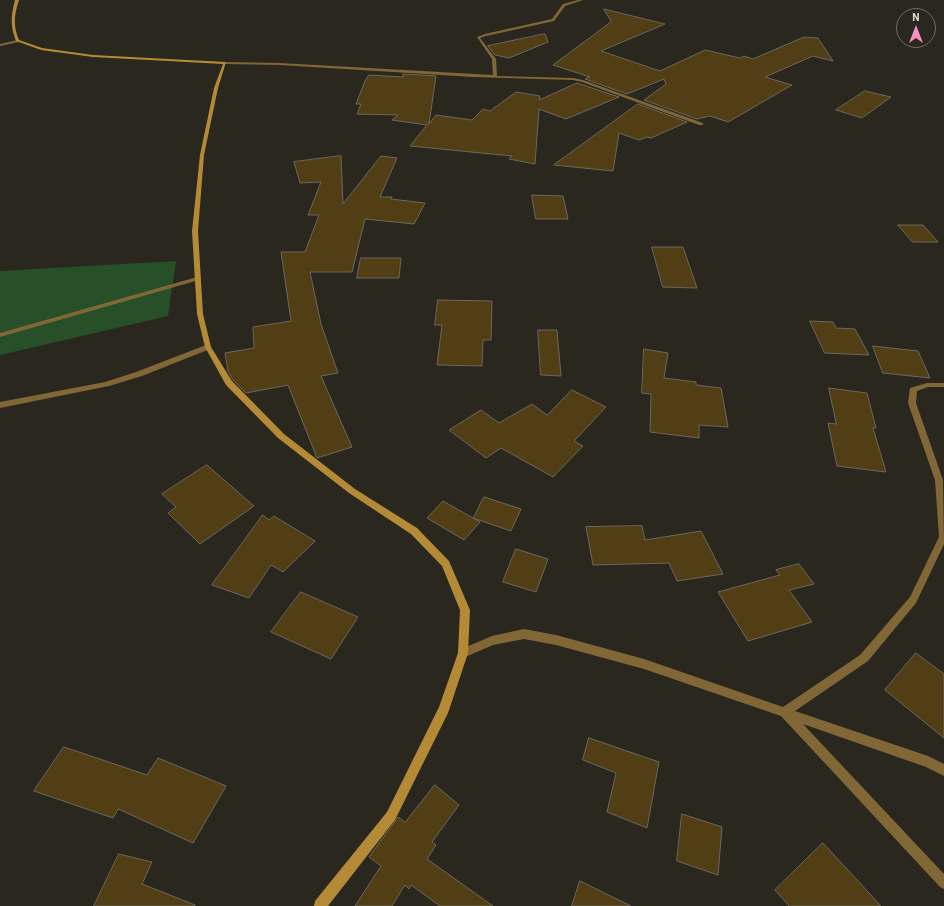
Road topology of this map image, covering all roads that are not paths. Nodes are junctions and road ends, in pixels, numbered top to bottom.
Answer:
1 (18, 0) edge
2 (581, 0) edge
3 (18, 41) junction
4 (0, 45) edge
5 (225, 63) junction
6 (495, 76) junction
7 (701, 124) dead end
8 (198, 279) junction
9 (0, 335) edge
10 (208, 347) junction
11 (944, 385) edge
12 (0, 405) edge
13 (942, 481) edge
14 (463, 653) junction
15 (784, 712) junction
16 (944, 770) edge
17 (944, 883) edge
18 (320, 906) edge

1 - 3 street
2 - 6 street
3 - 4 street
3 - 5 street
5 - 6 street
5 - 8 street
6 - 7 street
8 - 9 street
8 - 10 street
10 - 12 street
10 - 14 street
11 - 13 street
13 - 15 street
14 - 15 street
14 - 18 street
15 - 16 street
15 - 17 street

